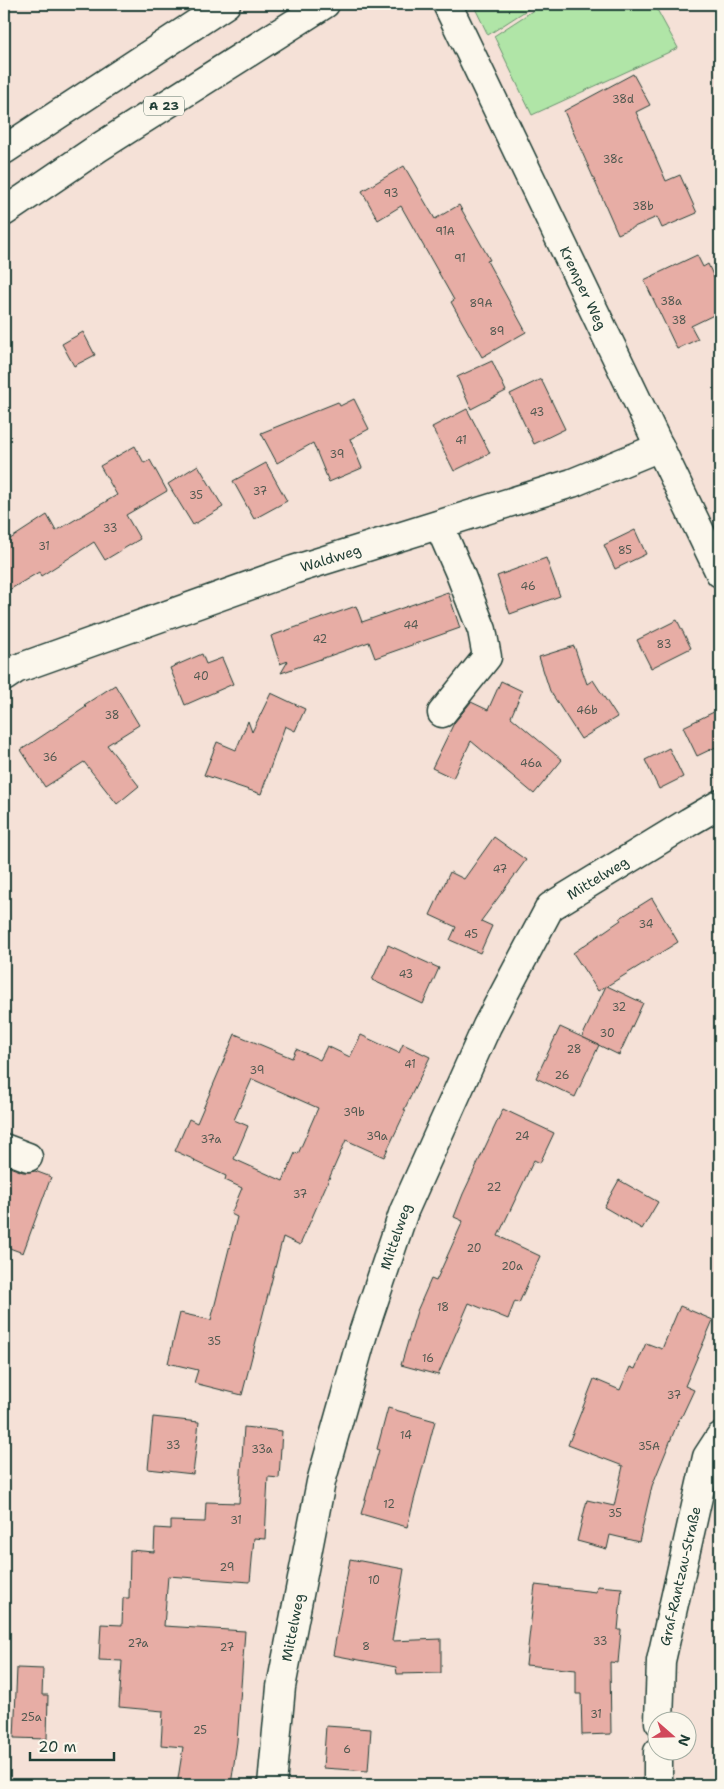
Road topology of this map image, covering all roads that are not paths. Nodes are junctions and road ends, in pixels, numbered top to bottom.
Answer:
1 (226, 4) edge
2 (325, 4) edge
3 (447, 4) edge
4 (4, 150) edge
5 (4, 212) edge
6 (660, 447) junction
7 (439, 525) junction
8 (720, 573) edge
9 (4, 677) edge
10 (442, 713) dead end
11 (720, 804) edge
12 (720, 1437) edge
13 (659, 1712) edge
14 (658, 1762) edge
15 (272, 1785) edge
16 (658, 1785) edge

1 - 4 main road
2 - 5 main road, A 23
3 - 6 main road, Kremper Weg
6 - 7 main road, Waldweg
6 - 8 main road, Kremper Weg
7 - 9 main road, Waldweg
7 - 10 main road
11 - 15 main road, Mittelweg
12 - 13 main road, Graf-Rantzau-Straße
14 - 16 main road

